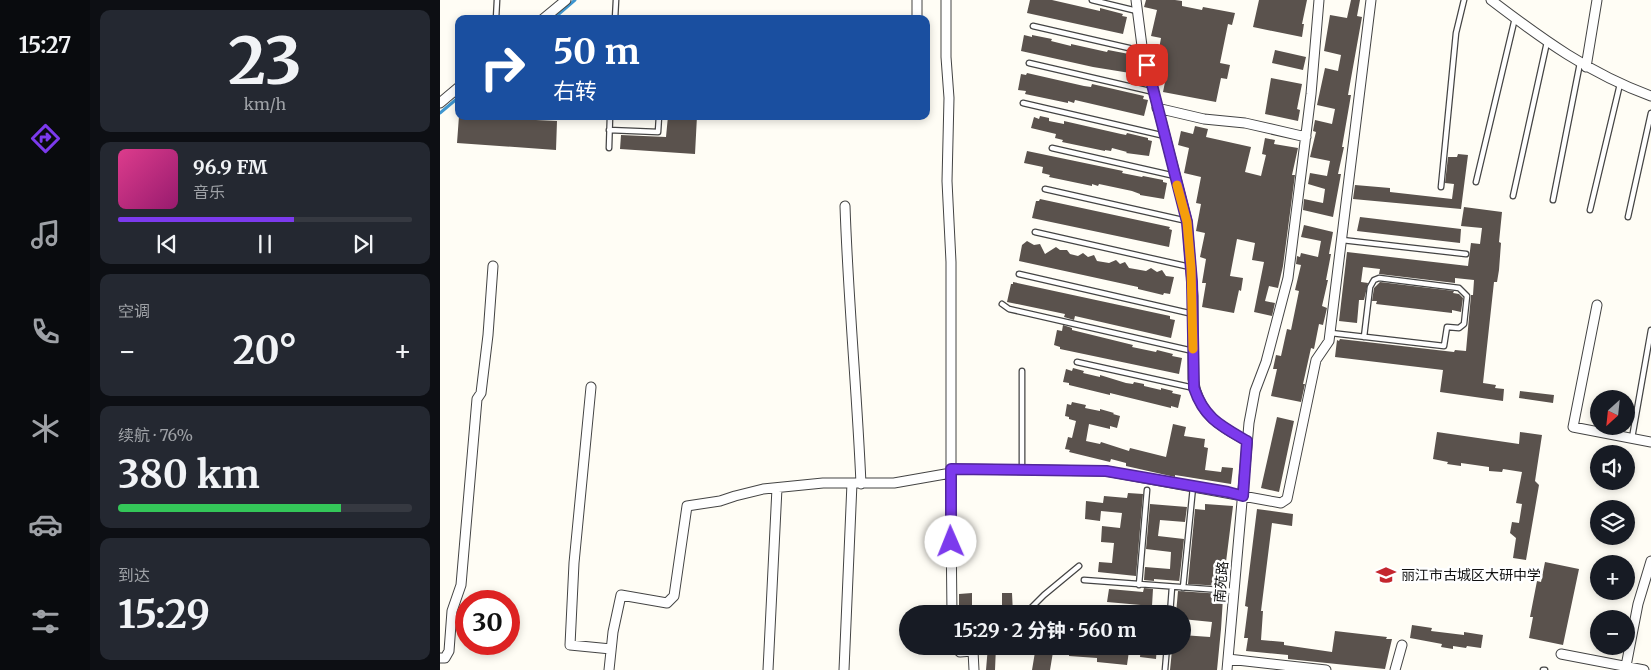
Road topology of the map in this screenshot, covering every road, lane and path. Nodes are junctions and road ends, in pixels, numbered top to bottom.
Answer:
1 (496, 0) edge
2 (566, 0) edge
3 (616, 0) edge
4 (917, 0) edge
5 (946, 0) edge
6 (1092, 0) edge
7 (1136, 0) edge
8 (1319, 0) edge
9 (1371, 0) edge
10 (1464, 0) edge
11 (1491, 0) edge
12 (1597, 0) edge
13 (1137, 11) junction
14 (496, 15) edge
15 (548, 15) edge
16 (615, 15) edge
17 (917, 15) edge
18 (1515, 18) junction
19 (1032, 26) dead end
20 (1547, 42) junction
21 (1144, 52) junction
22 (1029, 63) dead end
23 (1583, 65) junction
24 (1620, 84) junction
25 (455, 90) edge
26 (1154, 92) junction
27 (1651, 96) edge
28 (440, 103) edge
29 (1023, 103) dead end
30 (1158, 108) junction
31 (1651, 113) edge
32 (610, 120) edge
33 (659, 120) edge
34 (610, 130) junction
35 (1165, 136) junction
36 (1306, 137) junction
37 (609, 148) dead end
38 (1052, 148) dead end
39 (1175, 176) junction
40 (1476, 182) dead end
41 (1441, 187) dead end
42 (1045, 189) dead end
43 (1513, 196) dead end
44 (1553, 200) dead end
45 (845, 206) dead end
46 (1590, 210) dead end
47 (1628, 217) dead end
48 (1187, 222) junction
49 (1035, 232) dead end
50 (1342, 240) junction
51 (1466, 254) dead end
52 (493, 266) dead end
53 (1191, 268) junction
54 (1019, 274) dead end
55 (1002, 304) dead end
56 (1597, 305) dead end
57 (1193, 314) junction
58 (1651, 330) edge
59 (1331, 333) junction
60 (1364, 337) junction
61 (1193, 352) junction
62 (1077, 362) dead end
63 (1022, 371) dead end
64 (591, 387) dead end
65 (1194, 388) junction
66 (1632, 438) junction
67 (1247, 441) junction
68 (1651, 442) edge
69 (1022, 470) junction
70 (951, 471) junction
71 (857, 483) junction
72 (1193, 486) junction
73 (777, 488) junction
74 (1147, 490) dead end
75 (1243, 496) junction
76 (1651, 561) edge
77 (1079, 566) dead end
78 (1084, 580) dead end
79 (1139, 584) junction
80 (1172, 587) junction
81 (1183, 588) junction
82 (1234, 591) junction
83 (952, 605) edge
84 (1034, 605) edge
85 (1171, 605) edge
86 (1402, 646) dead end
87 (611, 648) junction
88 (1561, 654) dead end
89 (974, 655) edge
90 (1166, 655) edge
91 (440, 658) edge
92 (1228, 659) junction
93 (1626, 666) junction
94 (609, 670) edge
95 (768, 670) edge
96 (844, 670) edge
97 (974, 670) edge
98 (1165, 670) edge
99 (1227, 670) edge
100 (1326, 670) edge
101 (1395, 670) edge
102 (1644, 670) edge

1 - 14 lane
2 - 15 street
3 - 16 lane
4 - 17 street
5 - 70 street
6 - 13 lane
7 - 13 street
8 - 36 street, 南苑路
9 - 50 street
10 - 41 lane
11 - 18 street
12 - 23 street
13 - 21 street
18 - 20 street
18 - 40 lane
19 - 21 lane
20 - 23 street
20 - 43 lane
21 - 26 street
22 - 26 lane
23 - 24 street
23 - 44 lane
24 - 27 street
24 - 46 lane
25 - 28 street
26 - 30 street
29 - 35 lane
30 - 35 street
30 - 36 street
31 - 47 lane
32 - 34 lane
33 - 34 lane
34 - 37 lane
35 - 39 street
36 - 67 street, 南苑路
38 - 39 lane
39 - 48 street
42 - 48 lane
45 - 71 street
48 - 53 street
49 - 53 lane
50 - 51 lane
50 - 59 street
52 - 91 street
53 - 57 street
54 - 57 lane
55 - 61 lane
56 - 66 street
57 - 61 street
58 - 66 lane
59 - 60 lane
59 - 75 street
60 - 60 lane
61 - 65 street
62 - 65 lane
63 - 69 lane
64 - 87 street
65 - 67 street
66 - 68 street
67 - 75 street, 南苑路
69 - 70 street
69 - 72 street
70 - 71 street
70 - 83 street
71 - 73 street
71 - 96 street
72 - 75 street
72 - 81 lane
73 - 87 street
73 - 95 street
74 - 79 lane
75 - 82 street, 南苑路
76 - 93 street
77 - 84 lane
78 - 79 lane
79 - 80 lane
80 - 81 lane
80 - 85 lane
81 - 82 lane
82 - 92 street, 南苑路
86 - 101 street
87 - 94 street
88 - 93 street
89 - 97 street
90 - 98 lane
92 - 99 street, 南苑路
92 - 100 street
93 - 102 street

